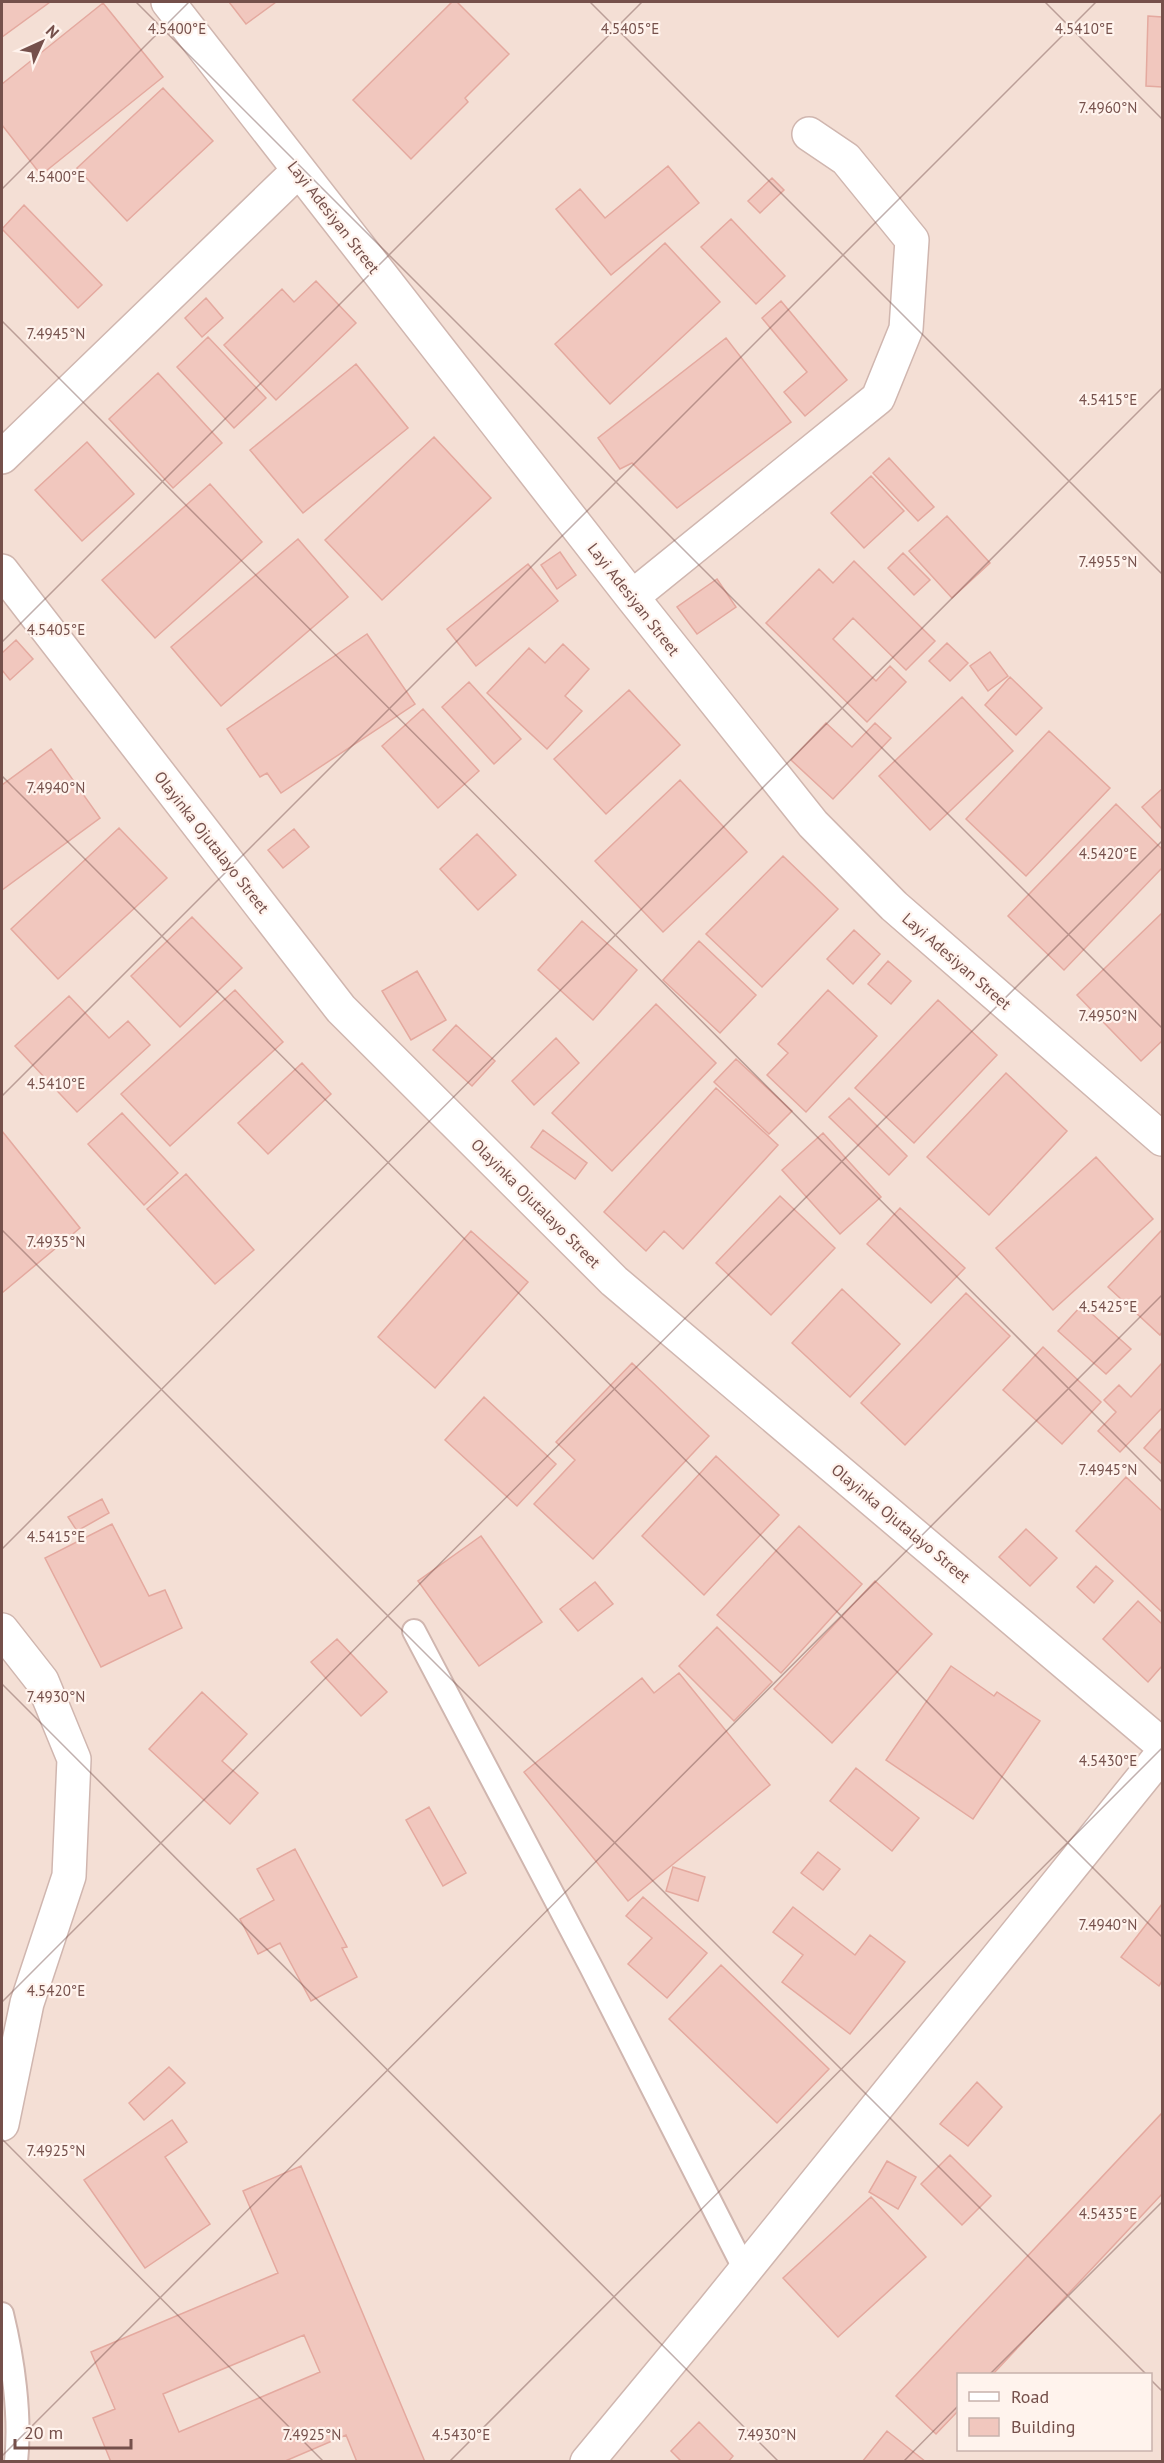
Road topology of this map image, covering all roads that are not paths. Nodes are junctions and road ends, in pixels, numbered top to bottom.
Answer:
1 (168, 2) edge
2 (809, 134) dead end
3 (298, 171) junction
4 (2, 457) edge
5 (2, 571) edge
6 (632, 597) junction
7 (1162, 1139) edge
8 (2, 1630) edge
9 (414, 1631) dead end
10 (1162, 1745) edge
11 (1162, 1754) edge
12 (2, 2124) edge
13 (745, 2270) junction
14 (2, 2314) edge
15 (16, 2462) edge
16 (587, 2462) edge

1 - 3 street, Layi Adesiyan Street
2 - 6 street
3 - 4 street
3 - 6 street, Layi Adesiyan Street
5 - 10 street, Olayinka Ojutalayo Street
6 - 7 street, Layi Adesiyan Street
8 - 12 street
9 - 13 lane
11 - 13 street
13 - 16 street
14 - 15 lane

